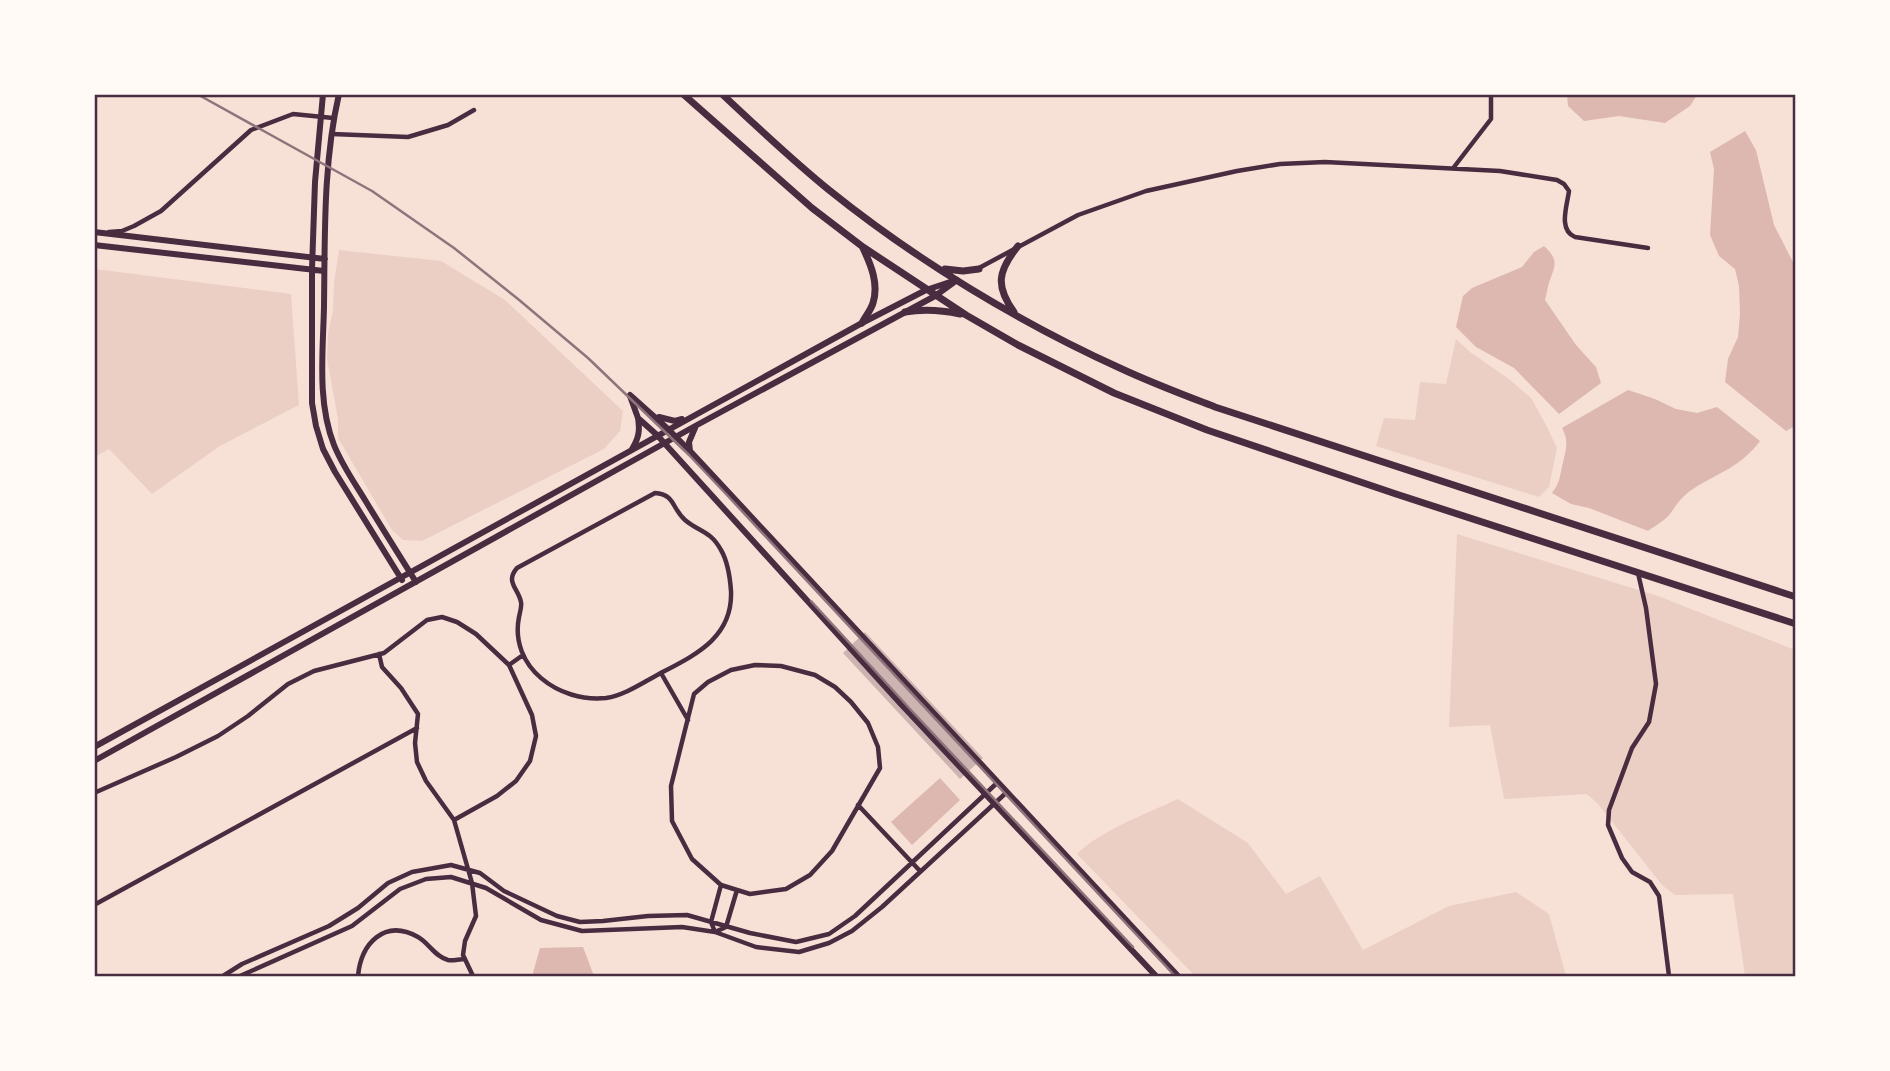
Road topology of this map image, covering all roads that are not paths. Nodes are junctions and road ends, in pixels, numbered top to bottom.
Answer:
1 (323, 94) edge
2 (339, 94) edge
3 (683, 94) edge
4 (722, 94) edge
5 (1491, 94) edge
6 (474, 110) dead end
7 (319, 116) junction
8 (333, 118) junction
9 (332, 134) junction
10 (1453, 168) junction
11 (94, 231) edge
12 (94, 245) edge
13 (1018, 246) junction
14 (863, 247) junction
15 (1648, 248) dead end
16 (313, 257) junction
17 (325, 259) junction
18 (933, 264) junction
19 (312, 269) junction
20 (979, 269) junction
21 (324, 271) junction
22 (957, 280) junction
23 (926, 290) junction
24 (935, 296) junction
25 (905, 312) junction
26 (966, 315) junction
27 (1016, 316) junction
28 (862, 323) junction
29 (653, 414) junction
30 (691, 416) junction
31 (638, 418) junction
32 (697, 425) junction
33 (668, 429) junction
34 (657, 435) junction
35 (676, 437) junction
36 (665, 444) junction
37 (632, 449) junction
38 (691, 452) junction
39 (410, 573) junction
40 (1638, 573) junction
41 (401, 578) junction
42 (416, 582) junction
43 (407, 587) junction
44 (1796, 597) edge
45 (1796, 624) edge
46 (379, 654) junction
47 (523, 655) junction
48 (509, 665) junction
49 (661, 673) junction
50 (688, 720) junction
51 (416, 727) junction
52 (94, 747) edge
53 (94, 761) edge
54 (998, 782) junction
55 (1007, 792) junction
56 (94, 793) edge
57 (985, 794) junction
58 (994, 804) junction
59 (858, 805) junction
60 (454, 820) junction
61 (912, 862) junction
62 (467, 869) junction
63 (921, 871) junction
64 (472, 883) junction
65 (721, 885) junction
66 (737, 890) junction
67 (94, 905) edge
68 (711, 922) junction
69 (726, 927) junction
70 (715, 932) junction
71 (464, 958) junction
72 (223, 976) edge
73 (240, 976) edge
74 (358, 976) edge
75 (473, 976) edge
76 (1156, 976) edge
77 (1178, 976) edge
78 (1669, 976) edge

1 - 7 street
2 - 8 street
3 - 14 main road
4 - 18 main road
5 - 10 street
6 - 9 street
7 - 8 street
7 - 11 street
7 - 16 street
8 - 9 street
9 - 17 street
10 - 13 street
10 - 15 street
11 - 16 street
12 - 19 street
13 - 20 street
13 - 27 main road
14 - 23 main road
14 - 28 main road
16 - 17 street
16 - 19 street
17 - 21 street
18 - 20 main road
18 - 22 main road
19 - 21 street
19 - 41 street
20 - 22 street
21 - 39 street
22 - 23 street
22 - 24 street
22 - 27 main road
23 - 24 main road
23 - 28 street
24 - 25 street
24 - 26 main road
25 - 26 main road
25 - 32 street
26 - 40 main road
27 - 44 main road
28 - 30 street
29 - 30 street
29 - 31 street
29 - 33 street
30 - 33 street
31 - 34 street
31 - 37 street
32 - 35 street
32 - 38 street
33 - 34 street
33 - 35 street
34 - 36 street
34 - 37 street
35 - 36 street
35 - 38 street
36 - 42 street
36 - 57 street
37 - 39 street
38 - 54 street
39 - 41 street
39 - 42 street
40 - 45 main road
40 - 78 street
41 - 43 street
41 - 52 street
42 - 43 street
43 - 53 street
46 - 48 street
46 - 51 street
46 - 56 street
47 - 48 street
47 - 49 street
47 - 49 street
48 - 60 street
49 - 50 street
50 - 59 street
50 - 65 street
51 - 60 street
51 - 67 street
54 - 55 street
54 - 57 street
55 - 58 street
55 - 77 street
57 - 58 street
57 - 61 street
58 - 63 street
58 - 76 street
59 - 61 street
59 - 66 street
60 - 62 street
61 - 63 street
61 - 69 street
62 - 64 street
62 - 68 street
62 - 72 street
63 - 70 street
64 - 70 street
64 - 71 street
64 - 73 street
65 - 66 street
65 - 68 street
66 - 69 street
68 - 69 street
68 - 70 street
69 - 70 street
71 - 74 street
71 - 75 street

